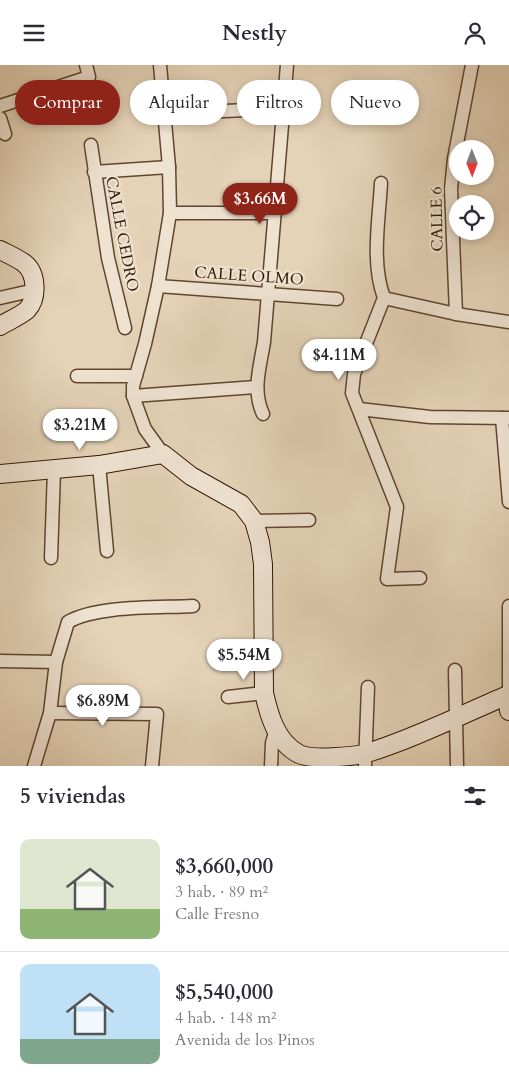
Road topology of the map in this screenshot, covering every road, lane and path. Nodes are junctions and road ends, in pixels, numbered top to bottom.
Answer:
1 (160, 65) edge
2 (287, 65) edge
3 (472, 65) edge
4 (88, 71) edge
5 (161, 80) edge
6 (286, 80) edge
7 (0, 106) edge
8 (0, 118) edge
9 (165, 125) edge
10 (283, 125) edge
11 (5, 134) dead end
12 (91, 145) dead end
13 (169, 167) junction
14 (94, 172) junction
15 (381, 183) dead end
16 (170, 213) junction
17 (275, 213) junction
18 (0, 250) edge
19 (158, 286) junction
20 (35, 290) junction
21 (268, 293) junction
22 (0, 298) edge
23 (384, 298) junction
24 (338, 299) dead end
25 (456, 314) junction
26 (509, 321) edge
27 (0, 327) edge
28 (125, 328) dead end
29 (77, 376) dead end
30 (136, 376) junction
31 (256, 387) junction
32 (133, 396) junction
33 (359, 409) junction
34 (263, 414) dead end
35 (505, 418) edge
36 (163, 454) junction
37 (99, 465) junction
38 (54, 470) junction
39 (0, 474) edge
40 (509, 502) edge
41 (309, 520) dead end
42 (254, 521) junction
43 (107, 551) dead end
44 (51, 558) dead end
45 (420, 578) dead end
46 (193, 606) dead end
47 (509, 606) edge
48 (0, 661) edge
49 (56, 662) junction
50 (455, 670) dead end
51 (368, 687) dead end
52 (264, 693) junction
53 (509, 695) edge
54 (228, 697) dead end
55 (509, 711) edge
56 (50, 713) junction
57 (456, 717) junction
58 (276, 729) junction
59 (365, 760) edge
60 (34, 766) edge
61 (152, 766) edge
62 (271, 766) edge
63 (457, 766) edge

1 - 5 street
2 - 6 street
3 - 25 street, CALLE 6
4 - 7 street
8 - 11 street
9 - 13 street
10 - 17 street
12 - 14 street, CALLE CEDRO
13 - 14 street
13 - 16 street
14 - 28 street, CALLE CEDRO
15 - 23 street
16 - 17 street
16 - 19 street
17 - 21 street
18 - 20 street
19 - 21 street, CALLE OLMO
19 - 30 street
20 - 22 street
20 - 27 street
21 - 24 street, CALLE OLMO
21 - 31 street
23 - 25 street
23 - 33 street
25 - 26 street
29 - 30 street
30 - 32 street
31 - 32 street
31 - 34 street
32 - 36 street
33 - 35 street
33 - 45 street
35 - 40 street
36 - 37 street
36 - 42 street
37 - 38 street
37 - 43 street
38 - 39 street
38 - 44 street
41 - 42 street
42 - 52 street
46 - 49 street
47 - 53 street
48 - 49 street
49 - 56 street
50 - 57 street
51 - 59 street
52 - 54 street
52 - 58 street
53 - 55 street
53 - 57 street
56 - 60 street
56 - 61 street
57 - 59 street
57 - 63 street
58 - 59 street
58 - 62 street

